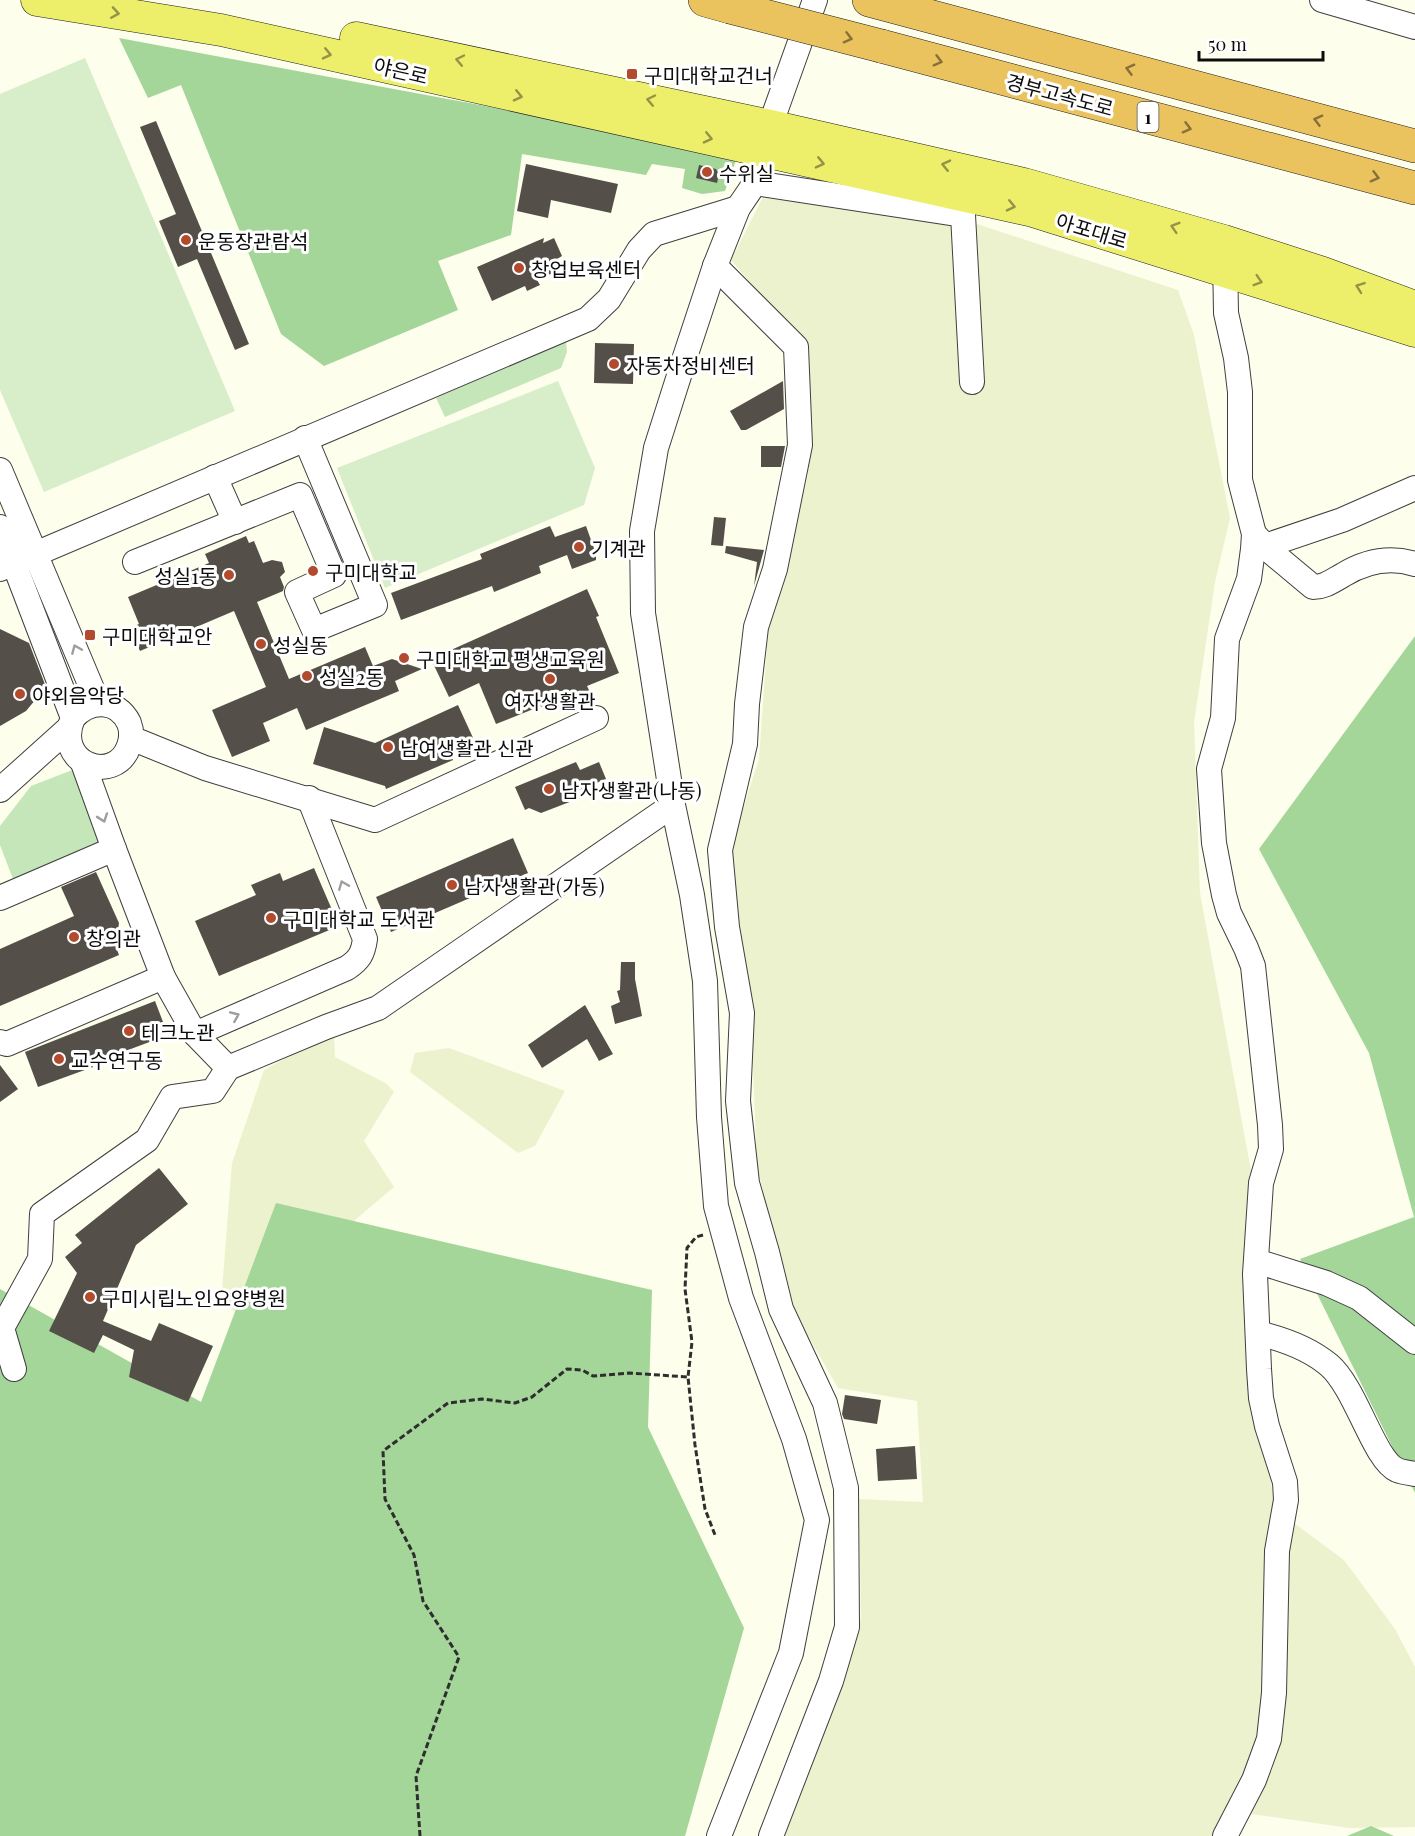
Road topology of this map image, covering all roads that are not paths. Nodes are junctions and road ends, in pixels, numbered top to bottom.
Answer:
1 (37, 0) edge
2 (167, 0) edge
3 (815, 0) edge
4 (1322, 0) edge
5 (718, 3) edge
6 (882, 3) edge
7 (1415, 27) edge
8 (767, 138) junction
9 (1415, 146) edge
10 (755, 183) junction
11 (1415, 188) edge
12 (738, 208) junction
13 (1225, 256) junction
14 (715, 266) junction
15 (1415, 307) edge
16 (1415, 331) edge
17 (972, 382) dead end
18 (305, 438) junction
19 (0, 470) edge
20 (215, 477) junction
21 (1415, 488) edge
22 (235, 522) junction
23 (0, 527) edge
24 (1259, 540) junction
25 (17, 562) edge
26 (135, 562) dead end
27 (1415, 564) edge
28 (98, 703) junction
29 (596, 718) dead end
30 (70, 723) junction
31 (131, 738) junction
32 (83, 763) junction
33 (0, 790) edge
34 (309, 798) junction
35 (673, 805) junction
36 (114, 849) junction
37 (0, 898) edge
38 (163, 977) junction
39 (195, 1034) junction
40 (0, 1042) edge
41 (228, 1068) junction
42 (1256, 1261) junction
43 (1258, 1333) junction
44 (1415, 1342) edge
45 (14, 1369) dead end
46 (1415, 1474) edge
47 (719, 1836) edge
48 (771, 1836) edge
49 (1225, 1836) edge

1 -> 8 main road, 야은로
8 -> 2 main road, 야은로
3 - 8 street
4 - 7 street
5 -> 11 highway, 경부고속도로 / 1, bridge
9 -> 6 highway, 1
8 - 10 street
8 - 13 main road, 아포대로
10 - 12 street
10 - 17 street
12 - 14 street
12 - 18 street
15 -> 13 main road, 아포대로
13 -> 16 main road, 아포대로
13 - 24 street
14 - 35 street
14 - 48 street
18 - 20 street
18 - 22 street
19 - 25 street
20 - 22 street
20 - 25 street
21 - 24 street
22 - 26 street
23 - 25 street
24 - 27 street
24 - 42 street
28 -> 25 street
25 - 30 street
28 - 30 street
28 - 31 street
29 - 34 street
30 - 32 street
30 - 33 street
31 - 32 street
31 - 34 street
32 -> 36 street
39 -> 34 street
35 - 41 street
35 - 47 street
36 - 37 street
36 - 38 street
38 - 39 street
38 - 40 street
39 - 41 street
41 - 45 street
42 - 43 street
42 - 44 street
43 - 46 street
43 - 49 street

